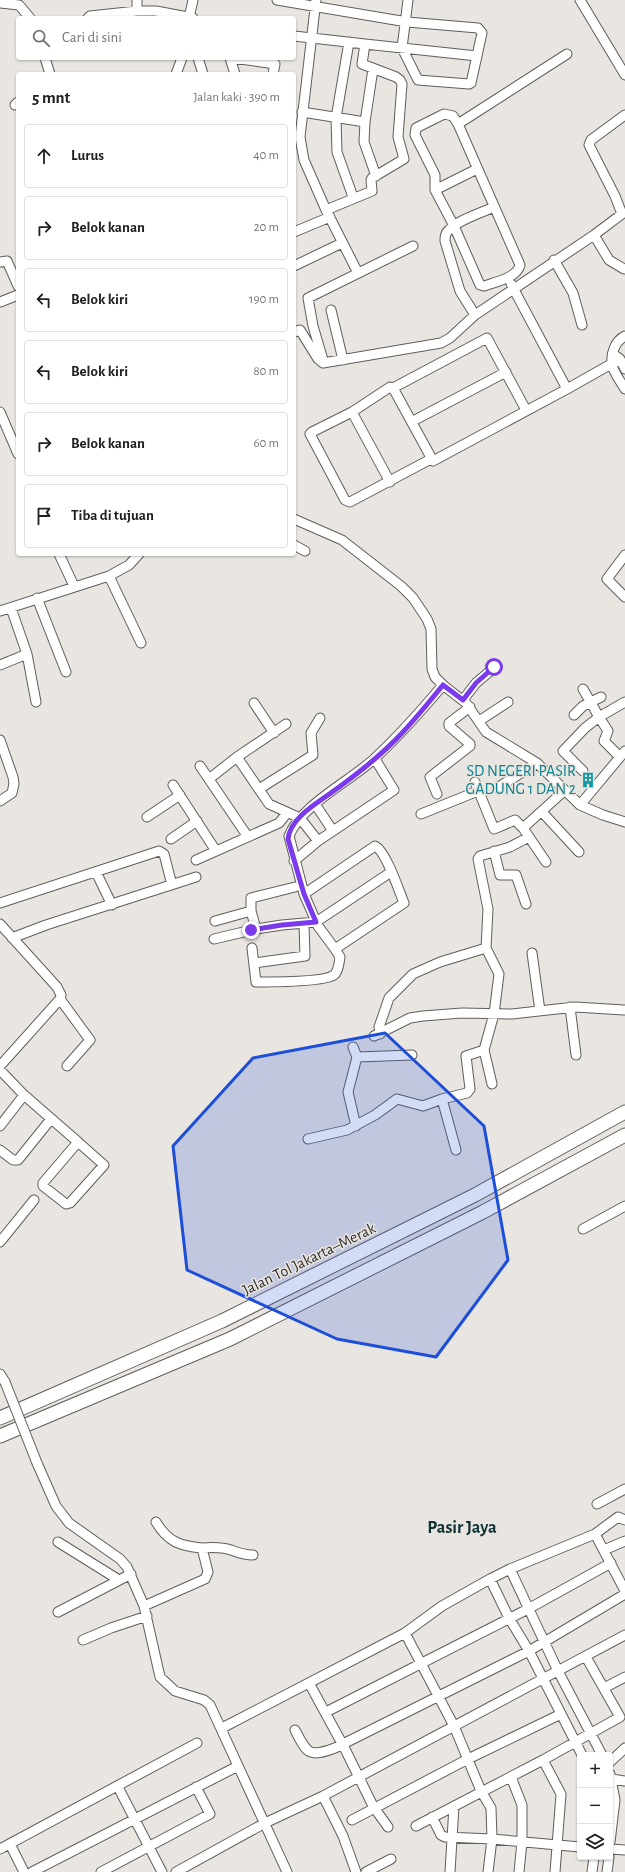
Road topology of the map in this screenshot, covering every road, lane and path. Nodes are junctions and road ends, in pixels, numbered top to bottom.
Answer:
1 (137, 0) edge
2 (193, 0) edge
3 (277, 0) edge
4 (408, 0) edge
5 (580, 0) edge
6 (0, 3) edge
7 (19, 3) edge
8 (316, 3) edge
9 (137, 11) junction
10 (29, 16) edge
11 (90, 16) edge
12 (180, 16) edge
13 (190, 16) edge
14 (407, 22) junction
15 (296, 36) edge
16 (311, 38) junction
17 (349, 42) junction
18 (365, 44) junction
19 (402, 48) junction
20 (567, 54) dead end
21 (477, 56) junction
22 (46, 60) edge
23 (181, 60) edge
24 (199, 60) edge
25 (231, 60) edge
26 (262, 60) edge
27 (276, 61) edge
28 (374, 69) junction
29 (49, 72) edge
30 (177, 72) edge
31 (202, 72) edge
32 (234, 72) edge
33 (273, 72) edge
34 (625, 75) edge
35 (302, 112) junction
36 (625, 115) edge
37 (336, 118) junction
38 (364, 122) junction
39 (458, 124) junction
40 (304, 160) junction
41 (296, 162) edge
42 (477, 169) junction
43 (376, 176) junction
44 (435, 190) junction
45 (354, 197) junction
46 (494, 207) junction
47 (328, 214) junction
48 (454, 226) junction
49 (296, 231) edge
50 (594, 235) junction
51 (342, 243) junction
52 (413, 246) dead end
53 (554, 260) junction
54 (0, 262) edge
55 (296, 265) edge
56 (624, 269) edge
57 (358, 273) junction
58 (507, 277) junction
59 (16, 281) edge
60 (513, 289) junction
61 (16, 296) edge
62 (0, 302) edge
63 (331, 310) dead end
64 (475, 315) junction
65 (582, 325) dead end
66 (313, 326) junction
67 (298, 332) edge
68 (625, 336) edge
69 (617, 357) junction
70 (343, 360) junction
71 (323, 363) junction
72 (612, 364) junction
73 (625, 369) edge
74 (506, 372) junction
75 (393, 388) junction
76 (567, 388) junction
77 (625, 390) edge
78 (526, 410) junction
79 (0, 412) edge
80 (352, 412) junction
81 (413, 422) junction
82 (16, 449) edge
83 (434, 461) junction
84 (390, 482) junction
85 (296, 520) edge
86 (296, 546) edge
87 (305, 551) dead end
88 (625, 555) edge
89 (60, 556) edge
90 (137, 556) edge
91 (109, 576) junction
92 (74, 586) junction
93 (625, 597) edge
94 (37, 598) junction
95 (11, 608) junction
96 (0, 611) edge
97 (141, 643) dead end
98 (27, 654) junction
99 (0, 665) edge
100 (494, 667) dead end
101 (66, 672) dead end
102 (443, 685) junction
103 (584, 689) dead end
104 (601, 697) dead end
105 (463, 700) junction
106 (36, 702) dead end
107 (508, 702) dead end
108 (591, 702) junction
109 (625, 702) edge
110 (254, 703) dead end
111 (470, 707) junction
112 (574, 715) dead end
113 (599, 717) junction
114 (320, 718) dead end
115 (479, 721) junction
116 (286, 724) dead end
117 (274, 733) junction
118 (0, 740) edge
119 (623, 754) edge
120 (237, 757) junction
121 (375, 759) junction
122 (537, 763) junction
123 (200, 766) dead end
124 (583, 771) dead end
125 (209, 779) junction
126 (475, 782) dead end
127 (173, 785) dead end
128 (497, 788) dead end
129 (259, 789) junction
130 (478, 791) junction
131 (564, 792) junction
132 (437, 794) dead end
133 (180, 796) junction
134 (0, 801) edge
135 (315, 804) junction
136 (580, 805) junction
137 (542, 812) junction
138 (421, 814) dead end
139 (293, 815) junction
140 (147, 817) dead end
141 (197, 821) junction
142 (625, 822) edge
143 (523, 828) junction
144 (333, 830) junction
145 (529, 836) junction
146 (248, 837) junction
147 (171, 839) dead end
148 (318, 840) junction
149 (216, 851) junction
150 (494, 851) junction
151 (579, 852) dead end
152 (196, 860) dead end
153 (294, 861) junction
154 (546, 862) dead end
155 (96, 872) junction
156 (391, 872) junction
157 (196, 877) dead end
158 (172, 885) junction
159 (295, 887) dead end
160 (304, 894) junction
161 (0, 902) edge
162 (526, 904) dead end
163 (112, 905) junction
164 (251, 911) junction
165 (216, 921) dead end
166 (310, 923) junction
167 (0, 924) edge
168 (256, 929) junction
169 (12, 938) junction
170 (214, 940) dead end
171 (252, 948) dead end
172 (486, 948) junction
173 (335, 949) junction
174 (532, 953) dead end
175 (254, 963) junction
176 (60, 999) junction
177 (570, 1008) junction
178 (624, 1010) edge
179 (540, 1011) junction
180 (494, 1014) junction
181 (353, 1047) dead end
182 (484, 1050) junction
183 (412, 1055) dead end
184 (576, 1055) dead end
185 (357, 1057) junction
186 (0, 1066) edge
187 (67, 1066) dead end
188 (0, 1070) edge
189 (492, 1084) dead end
190 (24, 1095) junction
191 (442, 1099) junction
192 (625, 1112) edge
193 (51, 1119) junction
194 (0, 1126) edge
195 (356, 1126) junction
196 (625, 1135) edge
197 (308, 1140) dead end
198 (78, 1142) junction
199 (0, 1150) edge
200 (456, 1150) dead end
201 (34, 1200) dead end
202 (625, 1206) edge
203 (583, 1229) dead end
204 (0, 1242) edge
205 (2, 1378) edge
206 (0, 1418) edge
207 (0, 1436) edge
208 (625, 1489) edge
209 (597, 1504) dead end
210 (625, 1520) edge
211 (156, 1522) dead end
212 (596, 1534) junction
213 (625, 1541) edge
214 (58, 1542) dead end
215 (202, 1548) junction
216 (604, 1550) junction
217 (253, 1555) dead end
218 (611, 1562) junction
219 (510, 1569) junction
220 (131, 1574) junction
221 (490, 1579) junction
222 (119, 1580) junction
223 (625, 1593) edge
224 (144, 1606) junction
225 (528, 1609) junction
226 (58, 1612) dead end
227 (147, 1616) junction
228 (509, 1618) junction
229 (405, 1633) junction
230 (625, 1635) edge
231 (82, 1640) dead end
232 (544, 1642) junction
233 (529, 1651) junction
234 (586, 1657) junction
235 (421, 1663) junction
236 (558, 1671) junction
237 (625, 1677) edge
238 (543, 1680) junction
239 (309, 1683) junction
240 (604, 1688) junction
241 (439, 1696) junction
242 (326, 1712) junction
243 (561, 1714) junction
244 (454, 1726) junction
245 (222, 1728) junction
246 (295, 1730) dead end
247 (590, 1733) junction
248 (576, 1741) junction
249 (197, 1743) dead end
250 (342, 1744) junction
251 (625, 1748) edge
252 (581, 1752) edge
253 (600, 1752) edge
254 (468, 1759) junction
255 (613, 1759) edge
256 (543, 1760) junction
257 (238, 1766) junction
258 (358, 1776) junction
259 (511, 1777) junction
260 (613, 1778) edge
261 (625, 1781) edge
262 (118, 1787) junction
263 (196, 1788) junction
264 (481, 1792) junction
265 (323, 1796) junction
266 (454, 1806) junction
267 (375, 1807) junction
268 (432, 1817) junction
269 (135, 1819) junction
270 (352, 1820) dead end
271 (265, 1823) junction
272 (416, 1826) dead end
273 (388, 1827) dead end
274 (453, 1836) junction
275 (492, 1839) junction
276 (522, 1842) junction
277 (10, 1844) junction
278 (558, 1845) junction
279 (149, 1847) junction
280 (577, 1847) edge
281 (613, 1848) edge
282 (0, 1849) edge
283 (625, 1850) edge
284 (391, 1859) dead end
285 (594, 1860) edge
286 (609, 1860) edge
287 (24, 1872) edge
288 (32, 1872) edge
289 (101, 1872) edge
290 (162, 1872) edge
291 (176, 1872) edge
292 (287, 1872) edge
293 (356, 1872) edge
294 (368, 1872) edge
295 (450, 1872) edge
296 (488, 1872) edge
297 (520, 1872) edge
298 (555, 1872) edge
299 (592, 1872) edge
300 (607, 1872) edge

1 - 9 street
2 - 13 street
3 - 8 street
4 - 14 street
5 - 34 street
6 - 7 street
7 - 10 street
8 - 14 street
8 - 16 street
9 - 11 street
9 - 12 street
14 - 19 street
14 - 21 street
15 - 16 street
16 - 17 street
16 - 35 street
17 - 18 street
17 - 37 street
18 - 19 street
18 - 28 street
19 - 21 street
19 - 21 street
20 - 39 street
22 - 29 street
23 - 30 street
24 - 31 street
25 - 32 street
26 - 27 street
27 - 33 street
28 - 38 street
28 - 43 street
35 - 37 street
35 - 40 street
36 - 50 street
37 - 38 street
37 - 45 street
38 - 43 street
39 - 42 street
39 - 44 street
40 - 41 street
40 - 47 street
42 - 44 street
42 - 46 street
43 - 45 street
44 - 48 street
45 - 47 street
46 - 48 street
46 - 58 street
47 - 49 street
47 - 51 street
48 - 58 street
48 - 64 street
50 - 53 street
50 - 56 street
51 - 55 street
51 - 57 street
52 - 57 street
53 - 60 street
53 - 65 street
54 - 59 street
57 - 66 street
58 - 60 street
60 - 64 street
60 - 76 street
61 - 62 street
63 - 70 street
64 - 70 street
66 - 67 street
66 - 71 street
67 - 71 street
68 - 69 street
69 - 72 street
69 - 73 street
70 - 71 street
72 - 76 street
72 - 77 street
74 - 75 street
74 - 78 street
74 - 81 street
75 - 80 street
75 - 81 street
76 - 78 street
78 - 83 street
79 - 82 street
80 - 84 street
80 - 84 street
81 - 83 street
83 - 84 street
85 - 102 street
86 - 87 street
88 - 93 street
89 - 92 street
90 - 91 street
91 - 92 street
91 - 97 street
92 - 94 street
94 - 95 street
94 - 101 street
95 - 96 street
95 - 98 street
98 - 99 street
98 - 106 street
100 - 105 street
102 - 105 street
102 - 121 street
103 - 108 street
104 - 108 street
105 - 111 street
107 - 115 street
108 - 112 street
108 - 113 street
109 - 113 street
110 - 117 street
111 - 115 street
111 - 132 street
113 - 119 street
113 - 124 street
114 - 129 street
115 - 122 street
116 - 117 street
117 - 120 street
118 - 134 street
119 - 136 street
120 - 125 street
120 - 129 street
121 - 135 street
121 - 144 street
122 - 128 street
122 - 131 street
123 - 125 street
125 - 146 street
126 - 130 street
127 - 133 street
129 - 139 street
130 - 138 street
130 - 143 street
131 - 136 street
131 - 137 street
133 - 140 street
133 - 141 street
135 - 139 street
135 - 144 street
136 - 142 street
137 - 143 street
137 - 151 street
139 - 146 street
139 - 148 street
139 - 153 street
141 - 147 street
141 - 149 street
143 - 145 street
144 - 148 street
145 - 150 street
145 - 154 street
146 - 149 street
148 - 153 street
149 - 152 street
150 - 162 street
150 - 172 street
153 - 160 street
155 - 158 street
155 - 161 street
155 - 163 street
156 - 160 street
156 - 166 street
156 - 173 street
157 - 158 street
158 - 163 street
159 - 164 street
160 - 166 street
163 - 169 street
164 - 165 street
164 - 168 street
166 - 168 street
166 - 173 street
166 - 175 street
167 - 169 street
168 - 170 street
169 - 176 street
171 - 175 street
172 - 180 street
172 - 180 street
173 - 175 street
174 - 179 street
176 - 186 street
176 - 187 street
177 - 178 street
177 - 179 street
177 - 184 street
179 - 180 street
180 - 182 street
181 - 185 street
182 - 189 street
182 - 191 street
183 - 185 street
185 - 195 street
188 - 190 street
190 - 193 street
190 - 194 street
191 - 195 street
191 - 200 street
192 - 206 highway, Jalan Tol Jakarta–Merak
193 - 198 street
193 - 199 street
195 - 197 street
196 - 207 highway
198 - 198 street
201 - 204 street
202 - 203 street
205 - 220 street, bridge
208 - 209 street
210 - 212 street
211 - 215 street
212 - 216 street
212 - 219 street
213 - 216 street
214 - 222 street
215 - 217 street
215 - 224 street
216 - 218 street
218 - 223 street
218 - 225 street
219 - 221 street
219 - 225 street
220 - 222 street
220 - 224 street
221 - 228 street
221 - 229 street
222 - 226 street
223 - 232 street
224 - 227 street
225 - 228 street
225 - 232 street
227 - 231 street
227 - 245 street
228 - 233 street
228 - 235 street
229 - 235 street
229 - 239 street
230 - 234 street
232 - 233 street
232 - 236 street
233 - 238 street
233 - 241 street
234 - 236 street
234 - 240 street
235 - 241 street
235 - 242 street
236 - 238 street
236 - 247 street
237 - 240 street
238 - 243 street
238 - 244 street
239 - 242 street
239 - 245 street
240 - 247 street
241 - 244 street
241 - 250 street
242 - 250 street
243 - 248 street
243 - 254 street
244 - 254 street
244 - 258 street
245 - 257 street
246 - 250 street
247 - 248 street
247 - 253 street
248 - 252 street
248 - 256 street
249 - 262 street
250 - 258 street
251 - 255 street
254 - 264 street
254 - 267 street
256 - 259 street
256 - 278 street
257 - 263 street
257 - 271 street
258 - 265 street
258 - 267 street
259 - 264 street
259 - 276 street
260 - 261 street
262 - 269 street
262 - 277 street
263 - 269 street
263 - 279 street
264 - 266 street
264 - 275 street
265 - 271 street
265 - 293 street
266 - 268 street
266 - 274 street
267 - 270 street
267 - 273 street
268 - 272 street
268 - 274 street
269 - 279 street
269 - 288 street
271 - 291 street
271 - 292 street
274 - 275 street
274 - 295 street
275 - 276 street
275 - 296 street
276 - 278 street
276 - 297 street
277 - 282 street
277 - 287 street
278 - 280 street
278 - 298 street
279 - 289 street
279 - 290 street
281 - 283 street
284 - 294 street
285 - 299 street
286 - 300 street

